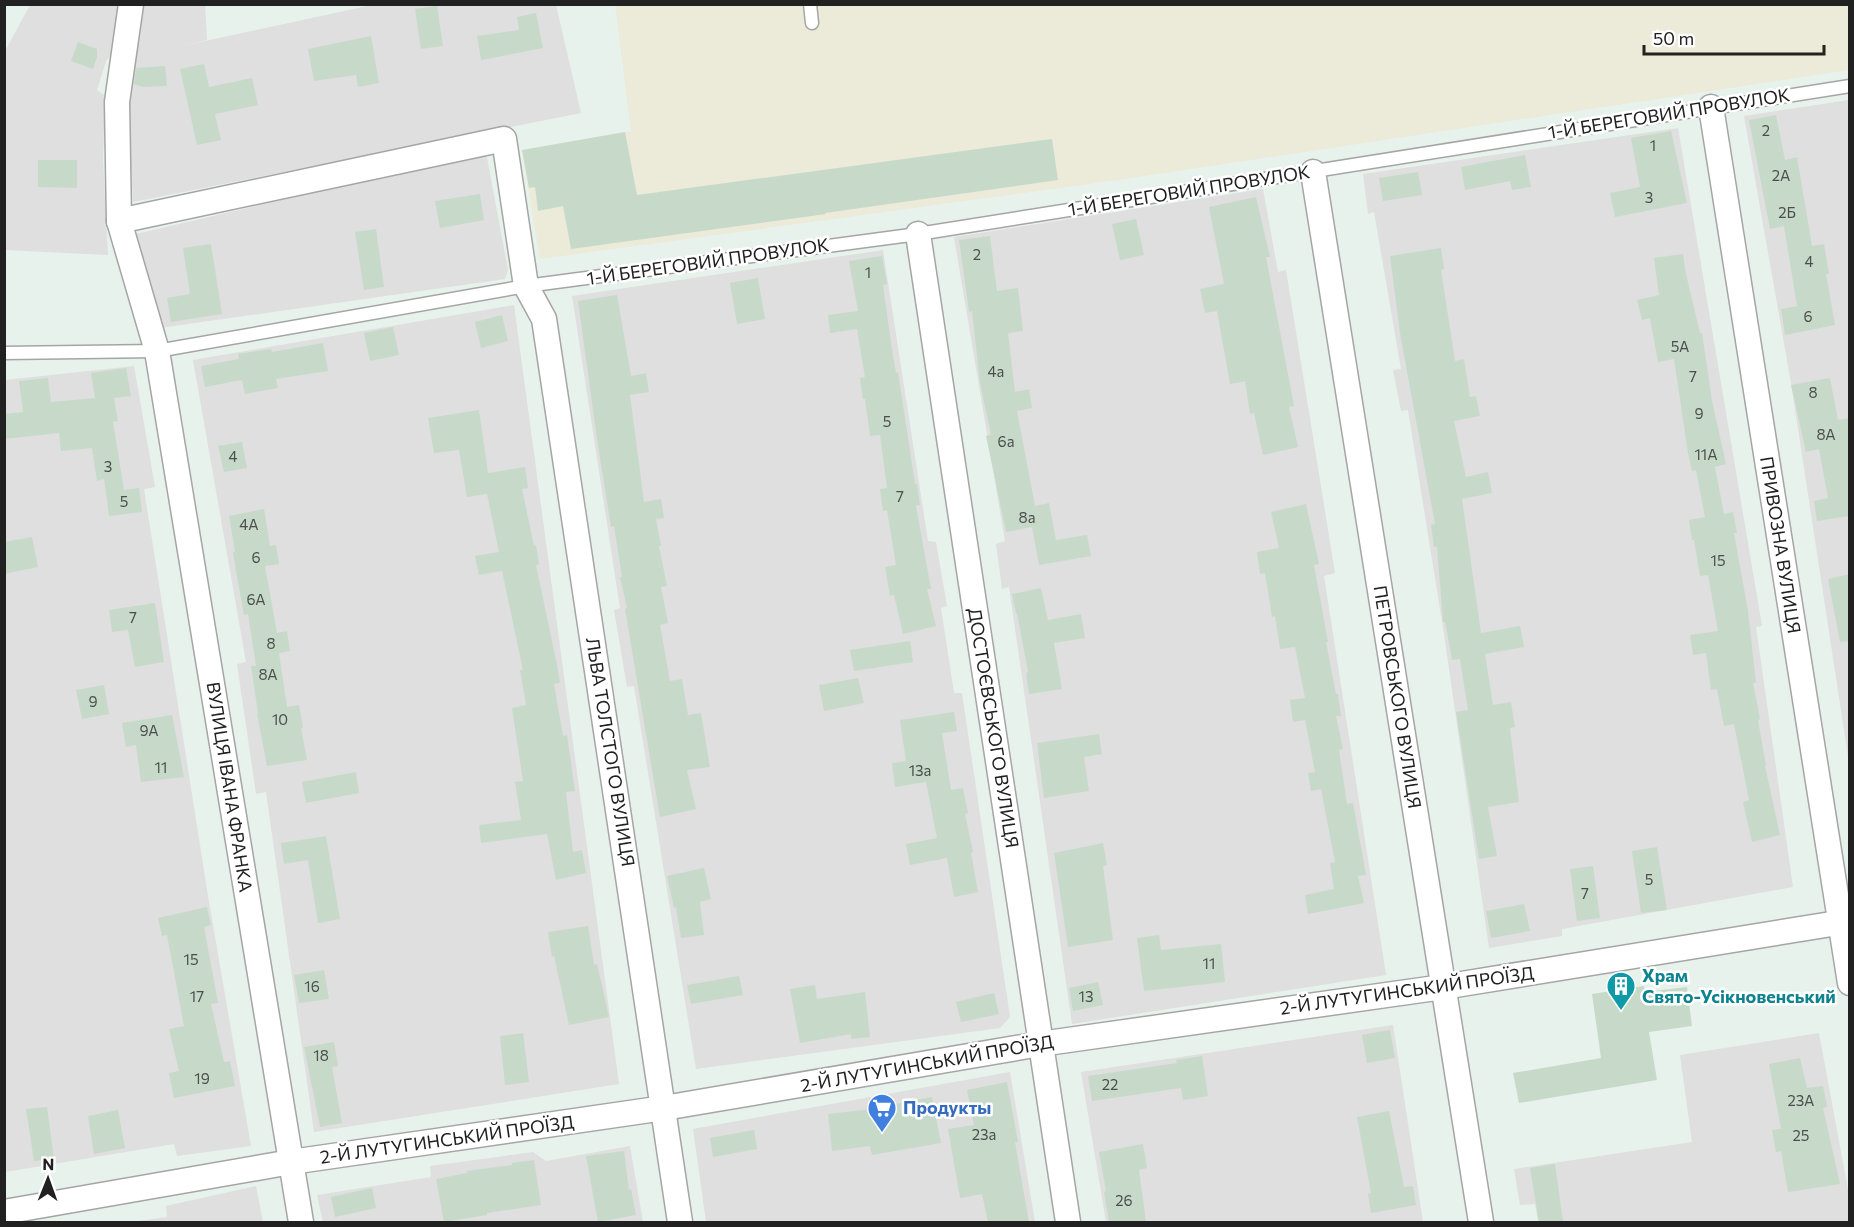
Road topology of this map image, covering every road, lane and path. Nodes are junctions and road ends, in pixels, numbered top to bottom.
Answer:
1 (131, 4) edge
2 (810, 4) edge
3 (812, 22) dead end
4 (1850, 86) edge
5 (1711, 107) junction
6 (1313, 172) junction
7 (118, 221) junction
8 (918, 234) junction
9 (526, 286) junction
10 (157, 351) junction
11 (4, 352) edge
12 (1845, 922) edge
13 (1850, 983) edge
14 (1443, 987) junction
15 (1040, 1044) junction
16 (664, 1108) junction
17 (291, 1162) junction
18 (4, 1212) edge
19 (300, 1222) edge
20 (680, 1222) edge
21 (1068, 1222) edge
22 (1481, 1222) edge

1 - 7 street
2 - 3 lane
4 - 5 lane, 1-Й БЕРЕГОВИЙ ПРОВУЛОК
5 - 6 lane, 1-Й БЕРЕГОВИЙ ПРОВУЛОК
5 - 12 street, ПРИВОЗНА ВУЛИЦЯ
6 - 8 lane, 1-Й БЕРЕГОВИЙ ПРОВУЛОК
6 - 14 street, ПЕТРОВСЬКОГО ВУЛИЦЯ
7 - 9 street
7 - 10 street
8 - 9 lane, 1-Й БЕРЕГОВИЙ ПРОВУЛОК
8 - 15 street, ДОСТОЄВСЬКОГО ВУЛИЦЯ
9 - 10 lane, 1-Й БЕРЕГОВИЙ ПРОВУЛОК
9 - 16 street, ЛЬВА ТОЛСТОГО ВУЛИЦЯ
10 - 11 lane, 1-Й БЕРЕГОВИЙ ПРОВУЛОК
10 - 17 street, ВУЛИЦЯ ІВАНА ФРАНКА
12 - 13 street, ПРИВОЗНА ВУЛИЦЯ
12 - 14 street, 2-Й ЛУТУГИНСЬКИЙ ПРОЇЗД
14 - 15 street, 2-Й ЛУТУГИНСЬКИЙ ПРОЇЗД
14 - 22 street, ПЕТРОВСЬКОГО ВУЛИЦЯ
15 - 16 street, 2-Й ЛУТУГИНСЬКИЙ ПРОЇЗД
15 - 21 street, ДОСТОЄВСЬКОГО ВУЛИЦЯ
16 - 17 street, 2-Й ЛУТУГИНСЬКИЙ ПРОЇЗД
16 - 20 street, ЛЬВА ТОЛСТОГО ВУЛИЦЯ
17 - 18 street, 2-Й ЛУТУГИНСЬКИЙ ПРОЇЗД
17 - 19 street, ВУЛИЦЯ ІВАНА ФРАНКА

